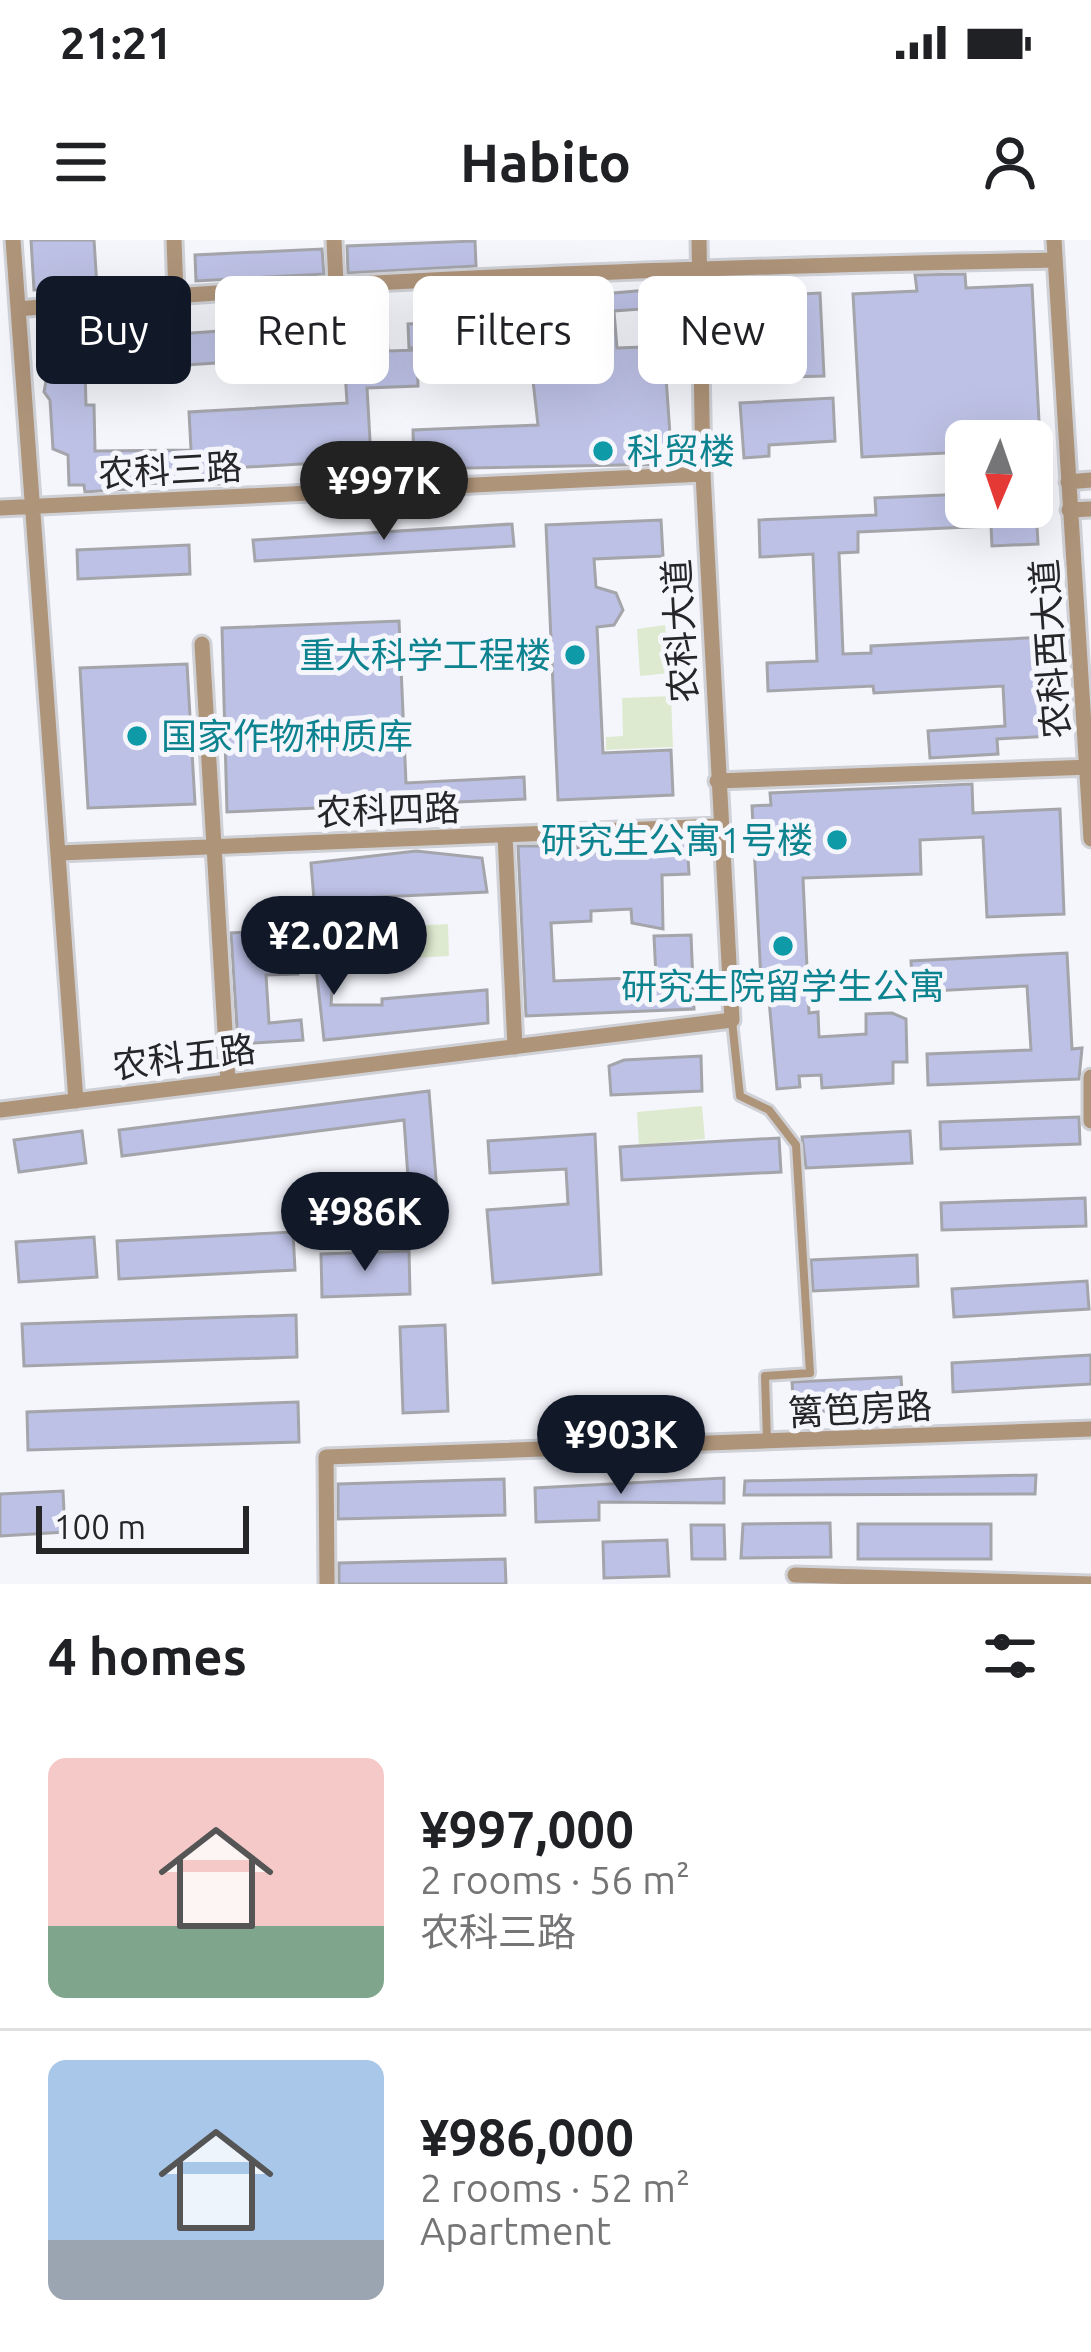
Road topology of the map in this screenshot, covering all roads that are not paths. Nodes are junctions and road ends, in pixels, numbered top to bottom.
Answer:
1 (13, 240) edge
2 (174, 240) edge
3 (334, 240) edge
4 (699, 240) edge
5 (1054, 240) edge
6 (1055, 260) junction
7 (700, 267) junction
8 (175, 276) edge
9 (336, 276) edge
10 (389, 282) edge
11 (36, 307) edge
12 (18, 309) junction
13 (703, 474) junction
14 (1091, 480) edge
15 (1067, 482) junction
16 (35, 507) junction
17 (0, 508) edge
18 (1091, 509) edge
19 (1069, 510) junction
20 (202, 644) dead end
21 (1090, 768) edge
22 (717, 781) junction
23 (719, 826) junction
24 (505, 835) junction
25 (1091, 839) edge
26 (210, 846) junction
27 (59, 854) junction
28 (732, 1020) junction
29 (515, 1047) junction
30 (1091, 1078) edge
31 (228, 1082) junction
32 (76, 1101) junction
33 (0, 1111) edge
34 (1091, 1121) edge
35 (1091, 1429) edge
36 (767, 1443) junction
37 (795, 1576) dead end
38 (327, 1584) edge
39 (1091, 1584) edge

1 - 12 street
2 - 8 street
3 - 9 street
4 - 7 street, 农科大道
5 - 6 street, 农科西大道
6 - 7 street
6 - 15 street, 农科西大道
7 - 10 street
7 - 13 street, 农科大道
11 - 12 street
12 - 16 street
13 - 16 street, 农科三路
13 - 22 street, 农科大道
14 - 15 street
15 - 19 street, 农科西大道
16 - 17 street, 农科三路
16 - 27 street
18 - 19 street
19 - 21 street, 农科西大道
20 - 26 street
21 - 22 street
21 - 25 street, 农科西大道
22 - 23 street, 农科大道
23 - 24 street, 农科四路
23 - 28 street, 农科大道
24 - 26 street, 农科四路
24 - 29 street
26 - 27 street, 农科四路
26 - 31 street
27 - 32 street
28 - 29 street, 农科五路
28 - 36 lane
29 - 31 street, 农科五路
30 - 34 street
31 - 32 street, 农科五路
32 - 33 street, 农科五路
35 - 36 street, 篱笆房路
36 - 38 street, 篱笆房路
37 - 39 street

